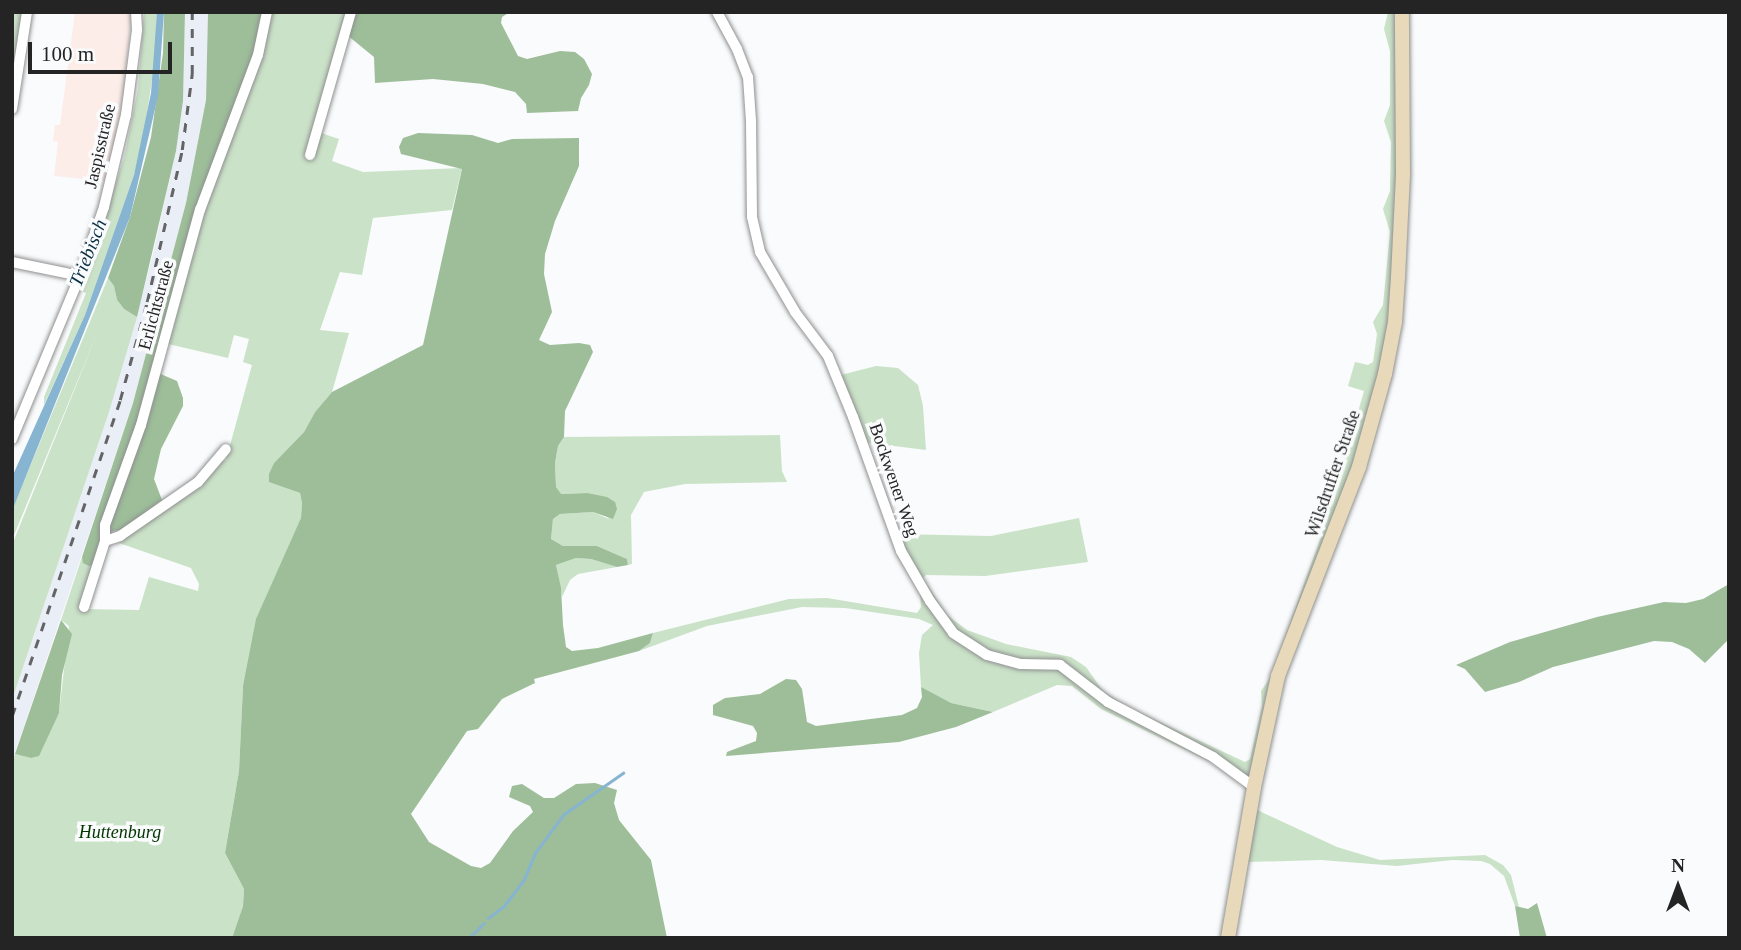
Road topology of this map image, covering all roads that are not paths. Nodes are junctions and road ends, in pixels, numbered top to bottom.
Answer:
1 (27, 12) edge
2 (136, 12) edge
3 (267, 12) edge
4 (351, 12) edge
5 (717, 12) edge
6 (1402, 12) edge
7 (12, 109) edge
8 (310, 155) dead end
9 (12, 262) edge
10 (80, 276) junction
11 (12, 439) edge
12 (226, 449) dead end
13 (105, 541) junction
14 (84, 607) dead end
15 (1254, 787) junction
16 (1228, 938) edge

1 - 7 street
2 - 10 street, Jaspisstraße
3 - 13 street, Erlichtstraße
4 - 8 street
5 - 15 street, Bockwener Weg
6 - 15 main road, Wilsdruffer Straße
9 - 10 street
10 - 11 street, Jaspisstraße
12 - 13 street
13 - 14 street, Erlichtstraße
15 - 16 main road, Wilsdruffer Straße

